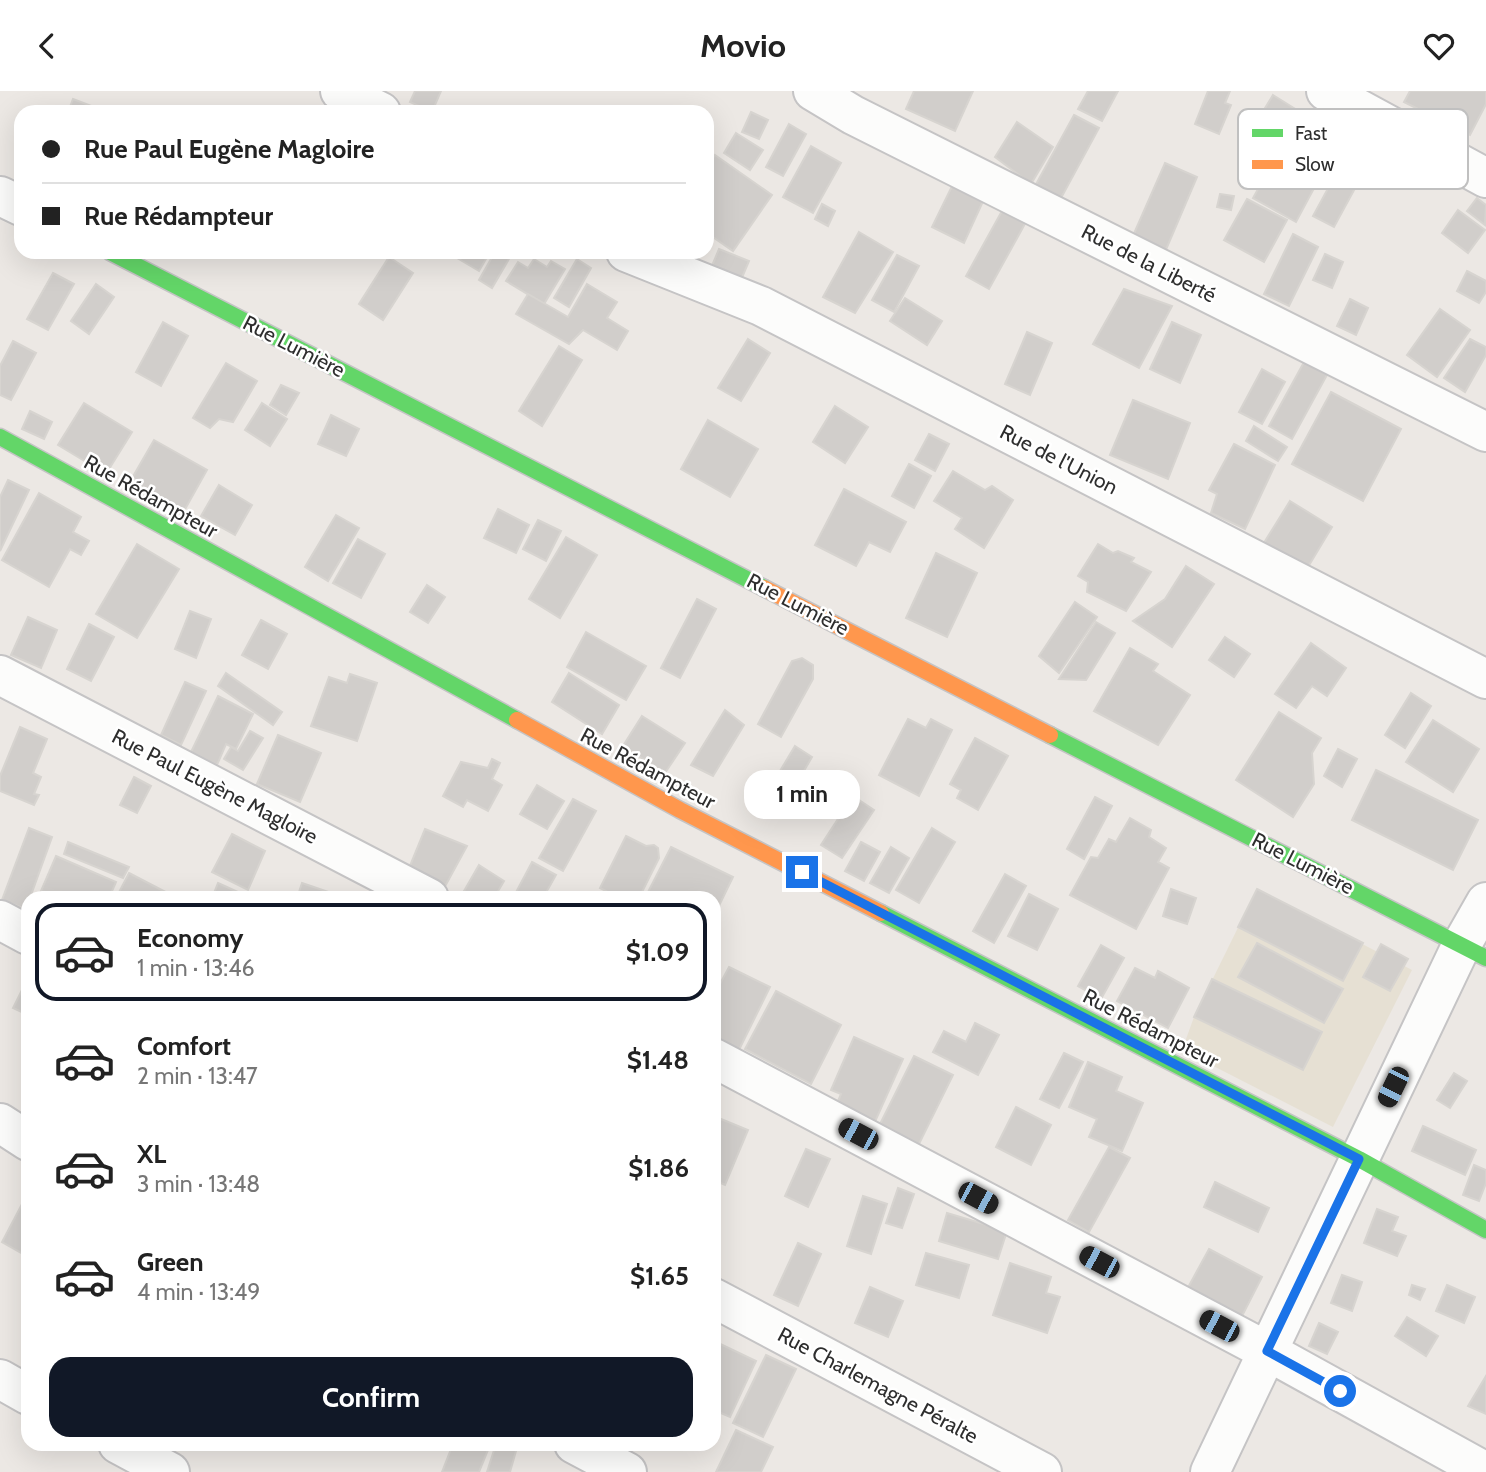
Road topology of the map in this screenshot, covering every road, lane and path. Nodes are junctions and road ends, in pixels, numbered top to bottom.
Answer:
1 (340, 91) edge
2 (813, 91) edge
3 (1326, 91) edge
4 (367, 105) edge
5 (1359, 109) edge
6 (1468, 168) edge
7 (1486, 178) edge
8 (124, 259) edge
9 (644, 259) edge
10 (1486, 432) edge
11 (0, 437) edge
12 (0, 675) edge
13 (1486, 679) edge
14 (416, 891) edge
15 (1486, 902) edge
16 (0, 920) edge
17 (21, 931) edge
18 (1474, 951) edge
19 (721, 1062) edge
20 (0, 1123) edge
21 (21, 1136) edge
22 (1359, 1159) junction
23 (1486, 1230) edge
24 (721, 1302) edge
25 (1267, 1351) junction
26 (0, 1380) edge
27 (21, 1391) edge
28 (131, 1451) edge
29 (587, 1451) edge
30 (170, 1472) edge
31 (627, 1472) edge
32 (1042, 1472) edge
33 (1210, 1472) edge
34 (1486, 1472) edge

1 - 4 street
2 - 10 street, Rue de la Liberté
3 - 5 street
6 - 7 street
8 - 18 street, Rue Lumière
9 - 13 street, Rue de l'Union
11 - 22 street, Rue Rédampteur
12 - 14 street, Rue Paul Eugène Magloire
15 - 18 street
16 - 17 street
18 - 22 street
19 - 25 street
20 - 21 street
22 - 23 street, Rue Rédampteur
22 - 25 street
24 - 32 street, Rue Charlemagne Péralte
25 - 33 street
25 - 34 street
26 - 27 street
28 - 30 street
29 - 31 street

